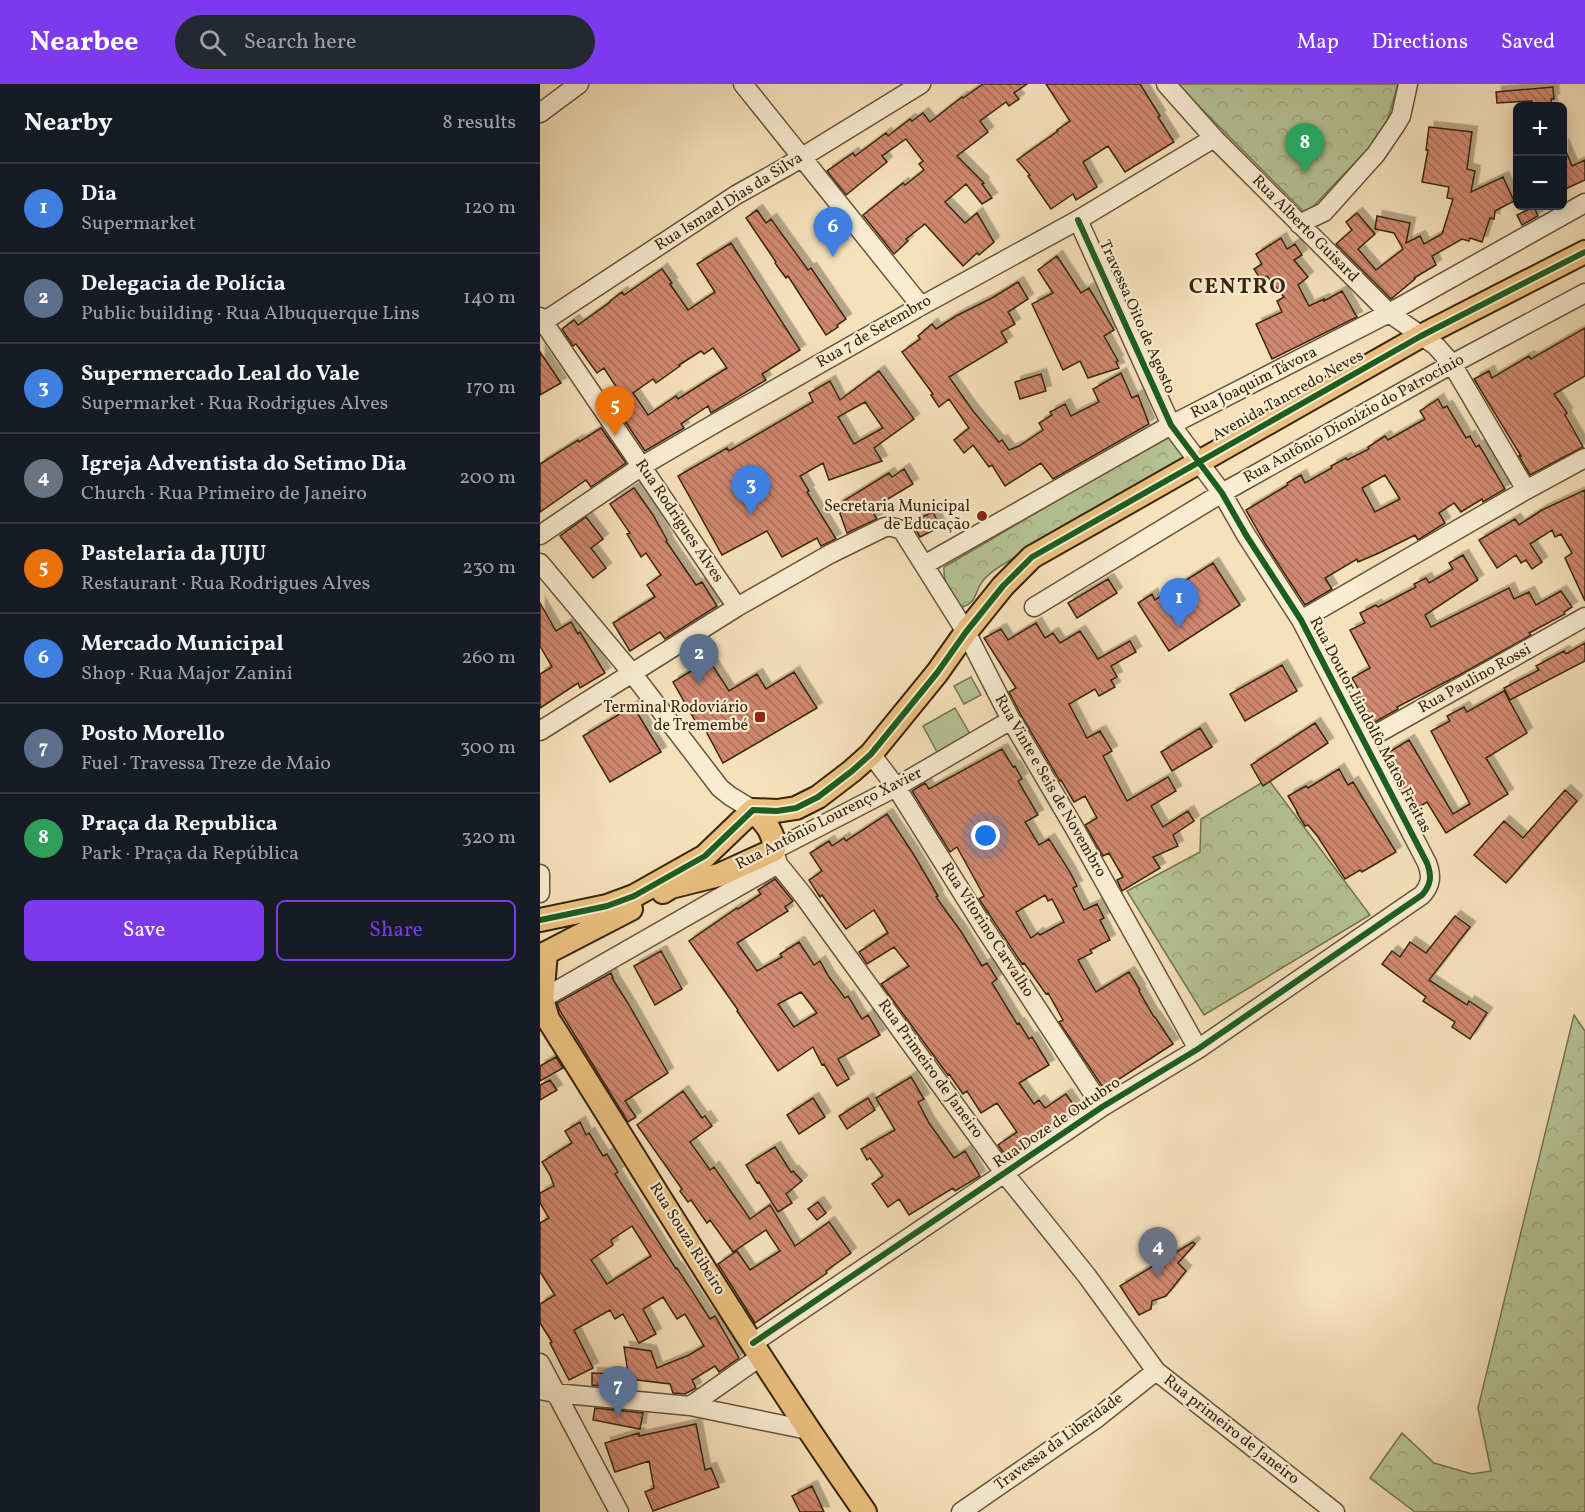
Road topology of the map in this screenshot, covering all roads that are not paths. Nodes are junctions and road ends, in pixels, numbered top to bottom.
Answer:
1 (579, 84) edge
2 (743, 84) edge
3 (921, 84) edge
4 (1166, 84) edge
5 (1408, 84) edge
6 (540, 112) edge
7 (1214, 138) junction
8 (802, 156) junction
9 (1585, 203) edge
10 (1324, 212) junction
11 (1078, 220) junction
12 (1299, 224) junction
13 (1314, 239) junction
14 (1585, 252) edge
15 (1585, 293) edge
16 (921, 306) junction
17 (1389, 313) junction
18 (541, 321) edge
19 (1421, 336) junction
20 (1452, 364) junction
21 (1171, 425) junction
22 (1585, 458) edge
23 (1198, 462) junction
24 (642, 466) junction
25 (1526, 490) junction
26 (1222, 493) junction
27 (540, 535) edge
28 (540, 563) edge
29 (924, 565) junction
30 (737, 607) junction
31 (1034, 607) dead end
32 (1585, 617) edge
33 (1300, 620) junction
34 (966, 632) junction
35 (632, 673) junction
36 (1011, 720) junction
37 (540, 731) edge
38 (1364, 741) junction
39 (871, 754) junction
40 (896, 787) junction
41 (753, 810) junction
42 (776, 857) junction
43 (540, 874) edge
44 (1430, 880) joint
45 (540, 893) edge
46 (540, 920) edge
47 (543, 956) edge
48 (541, 999) edge
49 (1198, 1049) junction
50 (1102, 1107) junction
51 (1005, 1174) junction
52 (756, 1350) junction
53 (540, 1363) edge
54 (1156, 1371) junction
55 (548, 1392) edge
56 (690, 1406) junction
57 (808, 1430) junction
58 (619, 1512) edge
59 (865, 1512) edge
60 (961, 1512) edge
61 (1335, 1512) edge

1 - 6 street
2 - 8 street
3 - 8 street, Rua Ismael Dias da Silva
4 - 7 street, Rua Alberto Guisard
5 - 10 street
7 - 11 street, Rua 7 de Setembro
7 - 12 street, Rua Alberto Guisard
8 - 16 street
8 - 18 street, Rua Ismael Dias da Silva
9 - 17 street, Rua Joaquim Távora
10 - 12 street
10 - 13 street
11 - 16 street, Rua 7 de Setembro
11 - 21 street, Travessa Oito de Agosto
12 - 13 street, Rua Alberto Guisard
13 - 17 street, Rua Alberto Guisard
14 - 19 main road, Avenida Tancredo Neves
15 - 20 street, Rua Antônio Dionízio do Patrocínio
16 - 24 street, Rua 7 de Setembro
17 - 19 street, Rua Alberto Guisard
17 - 21 street, Rua Joaquim Távora
18 - 24 street, Rua Rodrigues Alves
19 - 20 street, Rua Alberto Guisard
19 - 23 main road, Avenida Tancredo Neves
20 - 25 street, Rua Alberto Guisard
20 - 26 street, Rua Antônio Dionízio do Patrocínio
21 - 23 street, Travessa Oito de Agosto
21 - 29 street, Rua Joaquim Távora
22 - 25 street
23 - 26 street, Rua Doutor Lindolfo Matos Freitas
23 - 34 main road, Avenida Tancredo Neves
24 - 27 street, Rua 7 de Setembro
24 - 30 street, Rua Rodrigues Alves
25 - 33 street
26 - 31 street, Rua Antônio Dionízio do Patrocínio
26 - 33 street, Rua Doutor Lindolfo Matos Freitas
28 - 35 street
29 - 30 street, Rua Vinte e Seis de Novembro
29 - 34 street, Rua Vinte e Seis de Novembro
30 - 35 street
32 - 38 street, Rua Paulino Rossi
33 - 38 street, Rua Doutor Lindolfo Matos Freitas
34 - 36 street, Rua Vinte e Seis de Novembro
34 - 39 main road, Rua Antônio Lourenço Xavier
35 - 37 street
35 - 41 street
36 - 40 street, Rua Antônio Lourenço Xavier
36 - 49 street, Rua Vinte e Seis de Novembro
38 - 44 street, Rua Doutor Lindolfo Matos Freitas
39 - 40 street, Rua Vitorino Carvalho
39 - 41 main road, Rua Antônio Lourenço Xavier
40 - 42 street, Rua Antônio Lourenço Xavier
40 - 50 street, Rua Vitorino Carvalho
41 - 42 main road
41 - 46 main road, Rua Antônio Lourenço Xavier
42 - 47 main road, Rua Antônio Lourenço Xavier
42 - 48 street
42 - 51 street, Rua Primeiro de Janeiro
43 - 45 street
44 - 49 street, Rua Doze de Outubro
46 - 47 main road, Rua Souza Ribeiro
47 - 48 main road, Rua Souza Ribeiro
48 - 52 main road, Rua Souza Ribeiro
49 - 50 street, Rua Doze de Outubro
50 - 51 street, Rua Doze de Outubro
51 - 52 street, Rua Doze de Outubro
51 - 54 street, Rua Primeiro de Janeiro
52 - 56 street, Rua Doze de Outubro
52 - 57 main road, Rua Souza Ribeiro
53 - 55 street
54 - 60 street, Travessa da Liberdade
54 - 61 street, Rua primeiro de Janeiro
55 - 56 street
55 - 58 street
56 - 57 street
57 - 59 main road, Rua Souza Ribeiro

